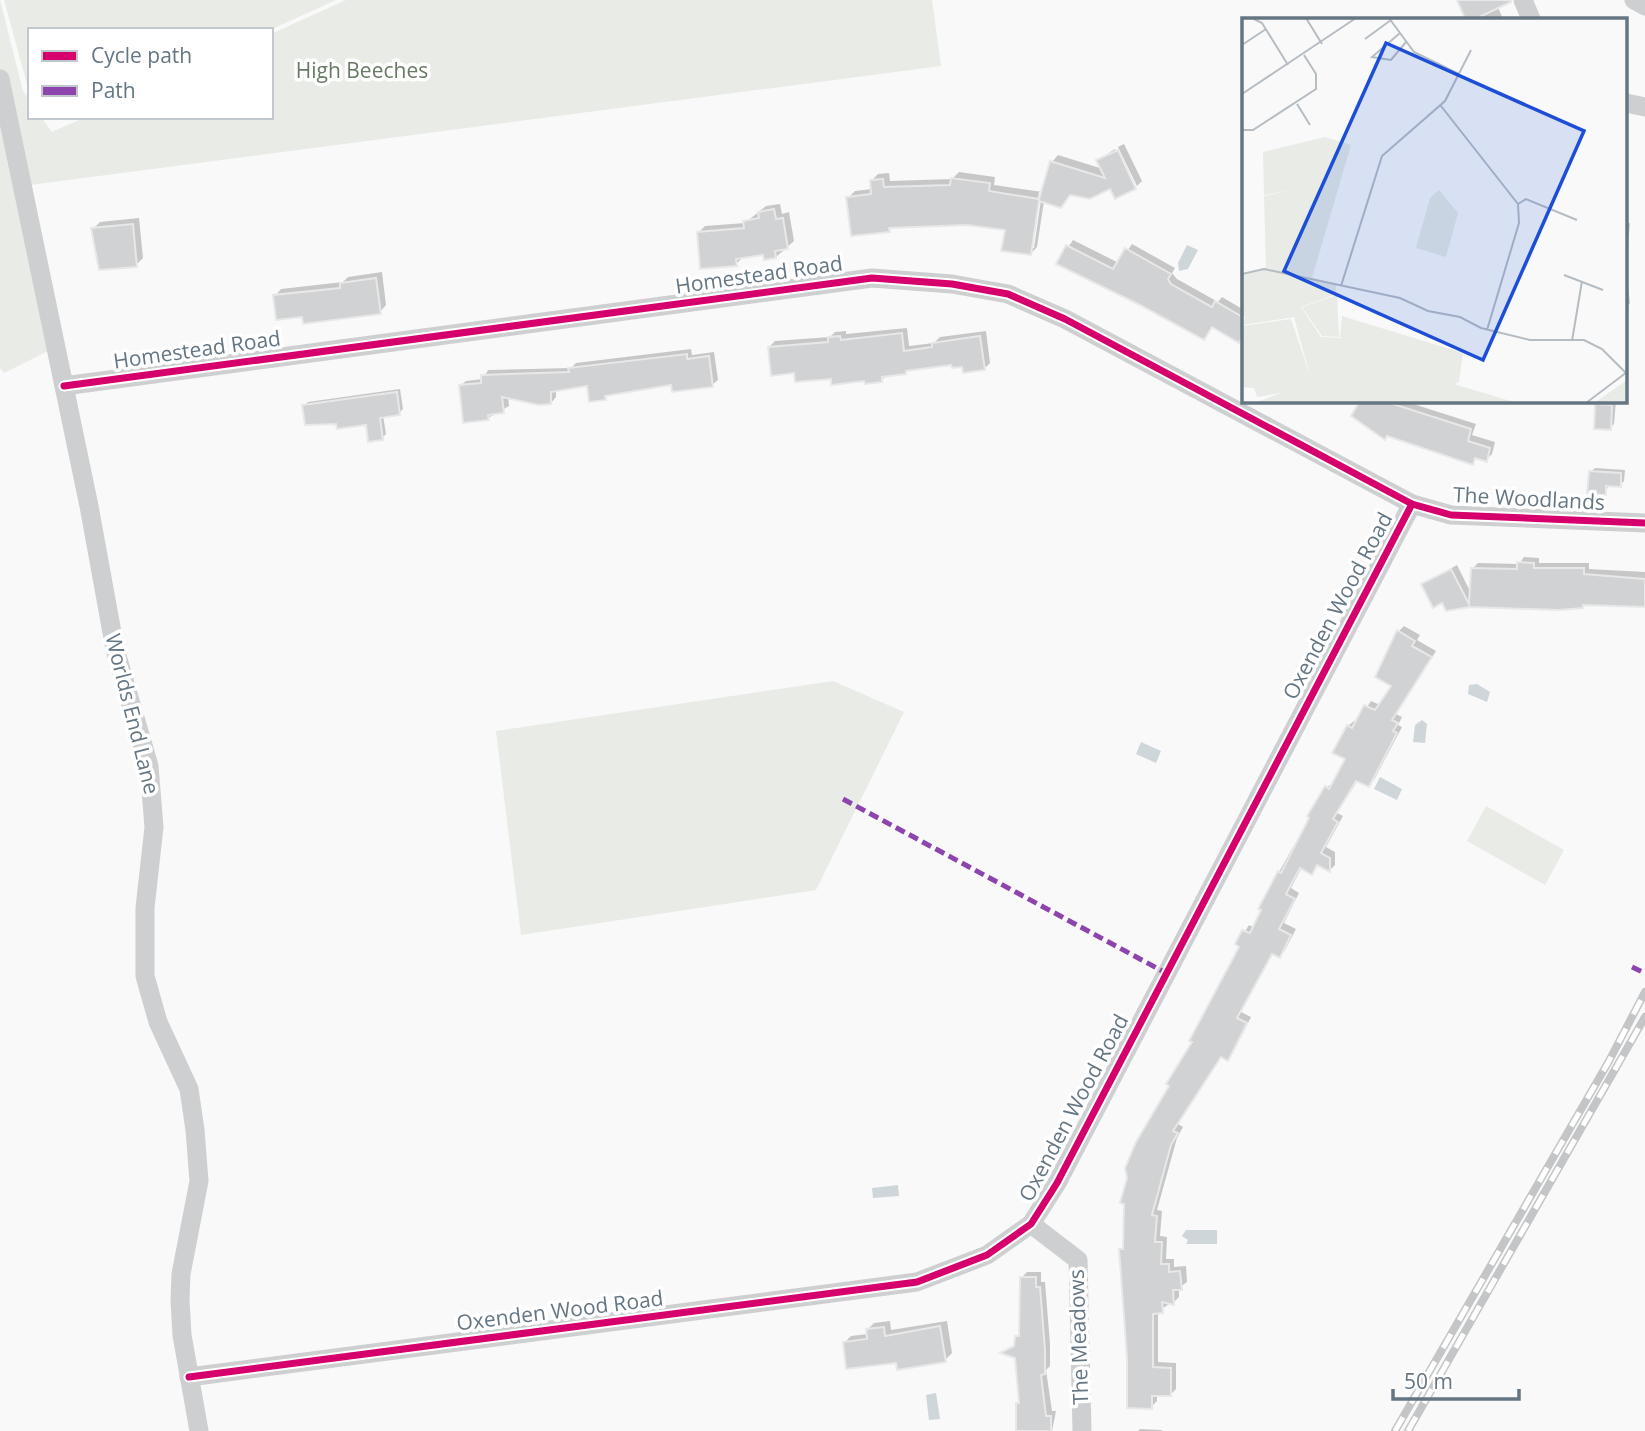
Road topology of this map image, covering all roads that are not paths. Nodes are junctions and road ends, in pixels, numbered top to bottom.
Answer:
1 (1523, 0) edge
2 (1634, 0) edge
3 (1645, 6) edge
4 (1531, 18) edge
5 (0, 79) edge
6 (64, 386) junction
7 (1412, 504) junction
8 (1645, 523) edge
9 (1031, 1224) junction
10 (189, 1377) junction
11 (199, 1431) edge
12 (1082, 1431) edge

1 - 4 street
2 - 3 street
5 - 6 street, Worlds End Lane
6 - 7 street, Homestead Road
6 - 10 street, Worlds End Lane
7 - 8 street, The Woodlands
7 - 9 street, Oxenden Wood Road
9 - 10 street, Oxenden Wood Road
9 - 12 street, The Meadows
10 - 11 street, Worlds End Lane

